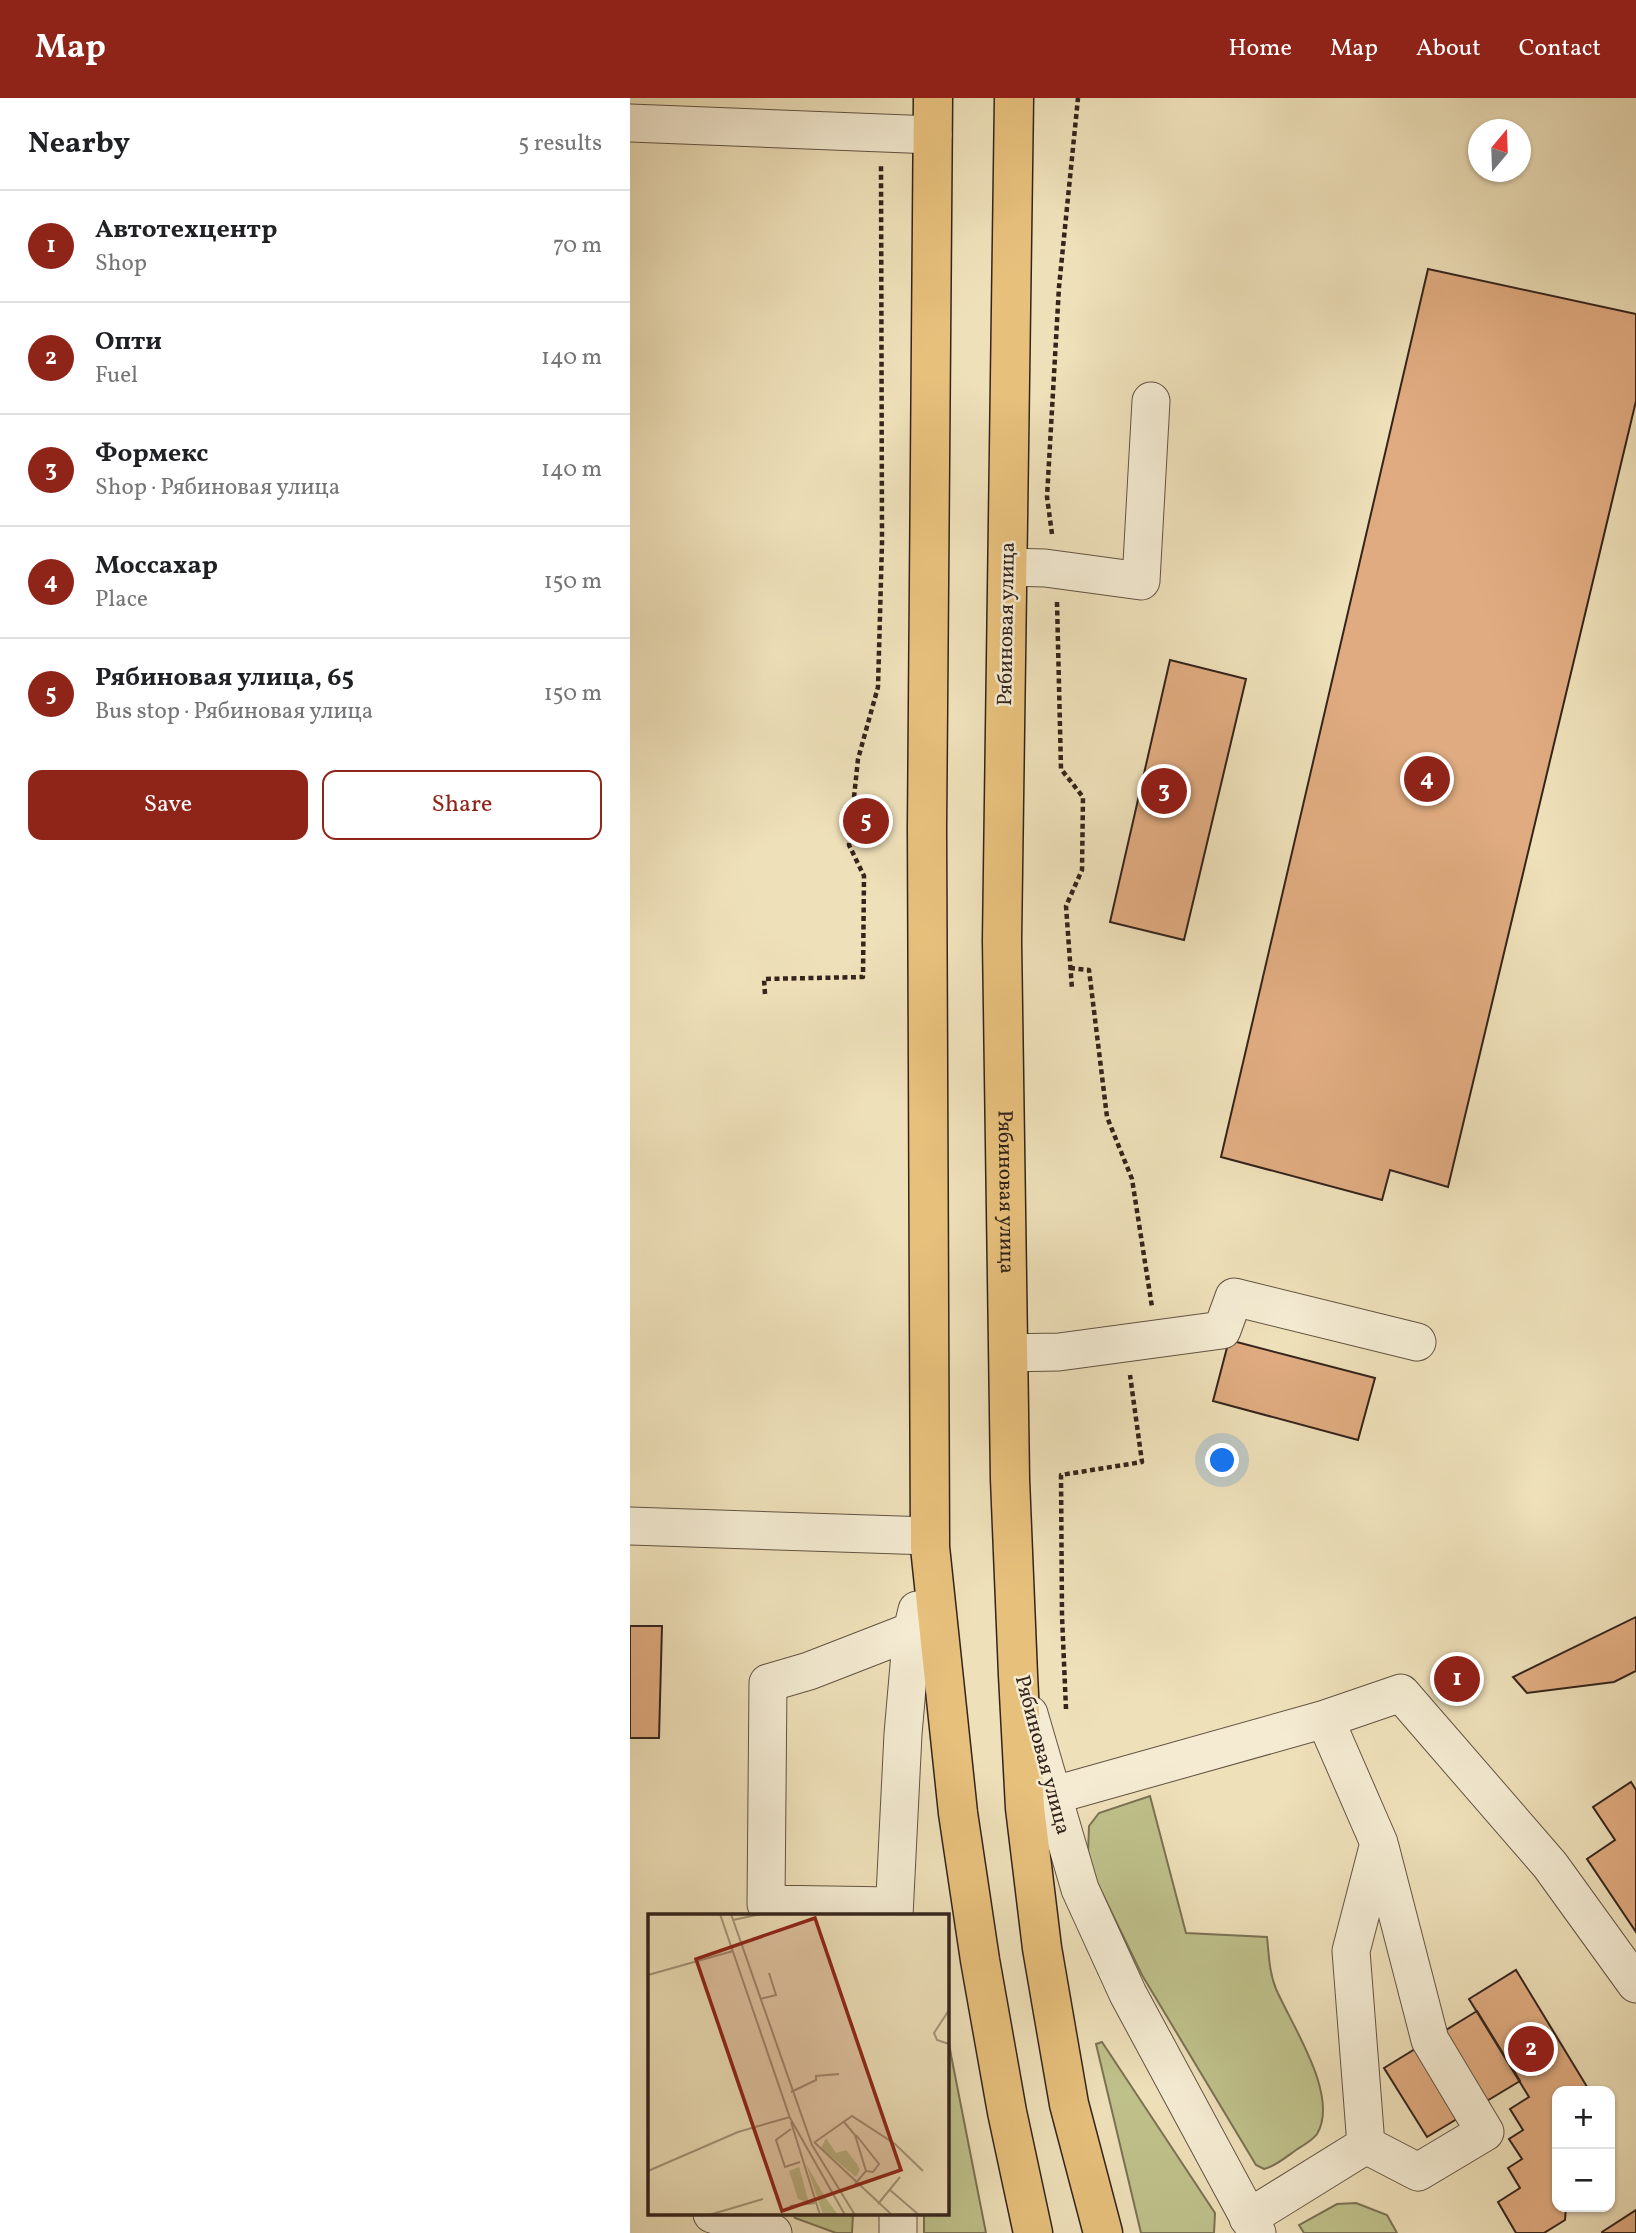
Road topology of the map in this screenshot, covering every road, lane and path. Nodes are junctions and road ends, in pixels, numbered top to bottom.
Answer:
1 (1014, 98) edge
2 (1078, 98) edge
3 (933, 116) edge
4 (630, 123) edge
5 (881, 132) junction
6 (1151, 401) dead end
7 (1009, 566) junction
8 (1056, 570) junction
9 (1070, 968) junction
10 (1072, 989) dead end
11 (765, 993) dead end
12 (1157, 1338) junction
13 (1417, 1342) dead end
14 (1009, 1353) junction
15 (630, 1526) edge
16 (930, 1542) junction
17 (912, 1631) junction
18 (1018, 1675) junction
19 (1066, 1716) dead end
20 (1325, 1718) junction
21 (1051, 1796) junction
22 (1379, 1843) junction
23 (894, 1911) edge
24 (1636, 1984) edge
25 (1366, 2146) junction
26 (718, 2216) edge
27 (1252, 2226) edge
28 (773, 2233) edge
29 (1033, 2233) edge
30 (1102, 2233) edge

1 - 7 main road, Рябиновая улица
2 - 8 path
3 - 5 street
3 - 16 main road
4 - 5 street
5 - 11 path
6 - 8 street
7 - 8 street
7 - 14 main road, Рябиновая улица
8 - 9 path
9 - 10 path
9 - 12 path
12 - 13 street
12 - 14 street
12 - 19 path
14 - 18 main road, Рябиновая улица
15 - 16 street
16 - 17 street
16 - 29 main road
17 - 23 street
17 - 23 street
18 - 21 street, Рябиновая улица
18 - 30 main road
20 - 21 street
20 - 22 street
20 - 24 street
21 - 27 street, Рябиновая улица
22 - 25 street
22 - 25 street
25 - 27 street
26 - 28 street

